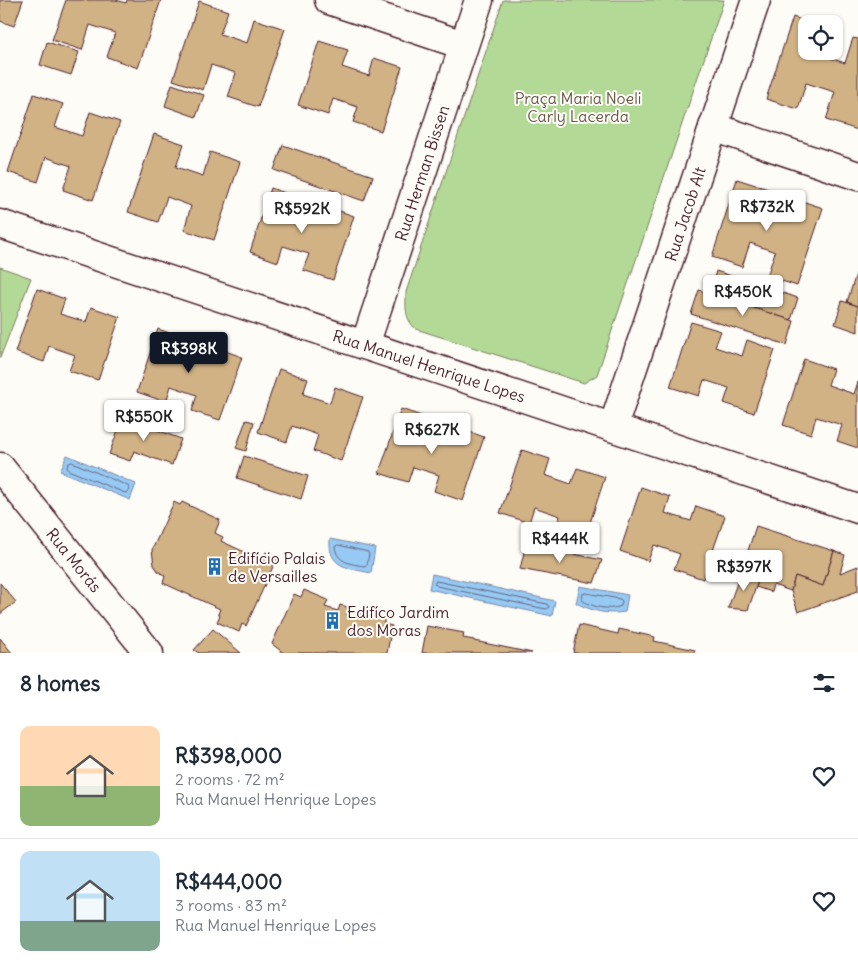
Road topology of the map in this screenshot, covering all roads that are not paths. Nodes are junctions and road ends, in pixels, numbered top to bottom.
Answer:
1 (329, 0) edge
2 (479, 0) edge
3 (756, 0) edge
4 (463, 45) junction
5 (713, 127) junction
6 (858, 176) edge
7 (0, 224) edge
8 (365, 345) junction
9 (614, 428) junction
10 (0, 467) edge
11 (858, 509) edge
12 (149, 653) edge

1 - 4 street
2 - 4 street, Rua Herman Bissen
3 - 5 street, Rua Jacob Alt
4 - 8 street, Rua Herman Bissen
5 - 6 street
5 - 9 street, Rua Jacob Alt
7 - 8 street, Rua Manuel Henrique Lopes
8 - 9 street, Rua Manuel Henrique Lopes
9 - 11 street, Rua Manuel Henrique Lopes
10 - 12 street, Rua Morás

